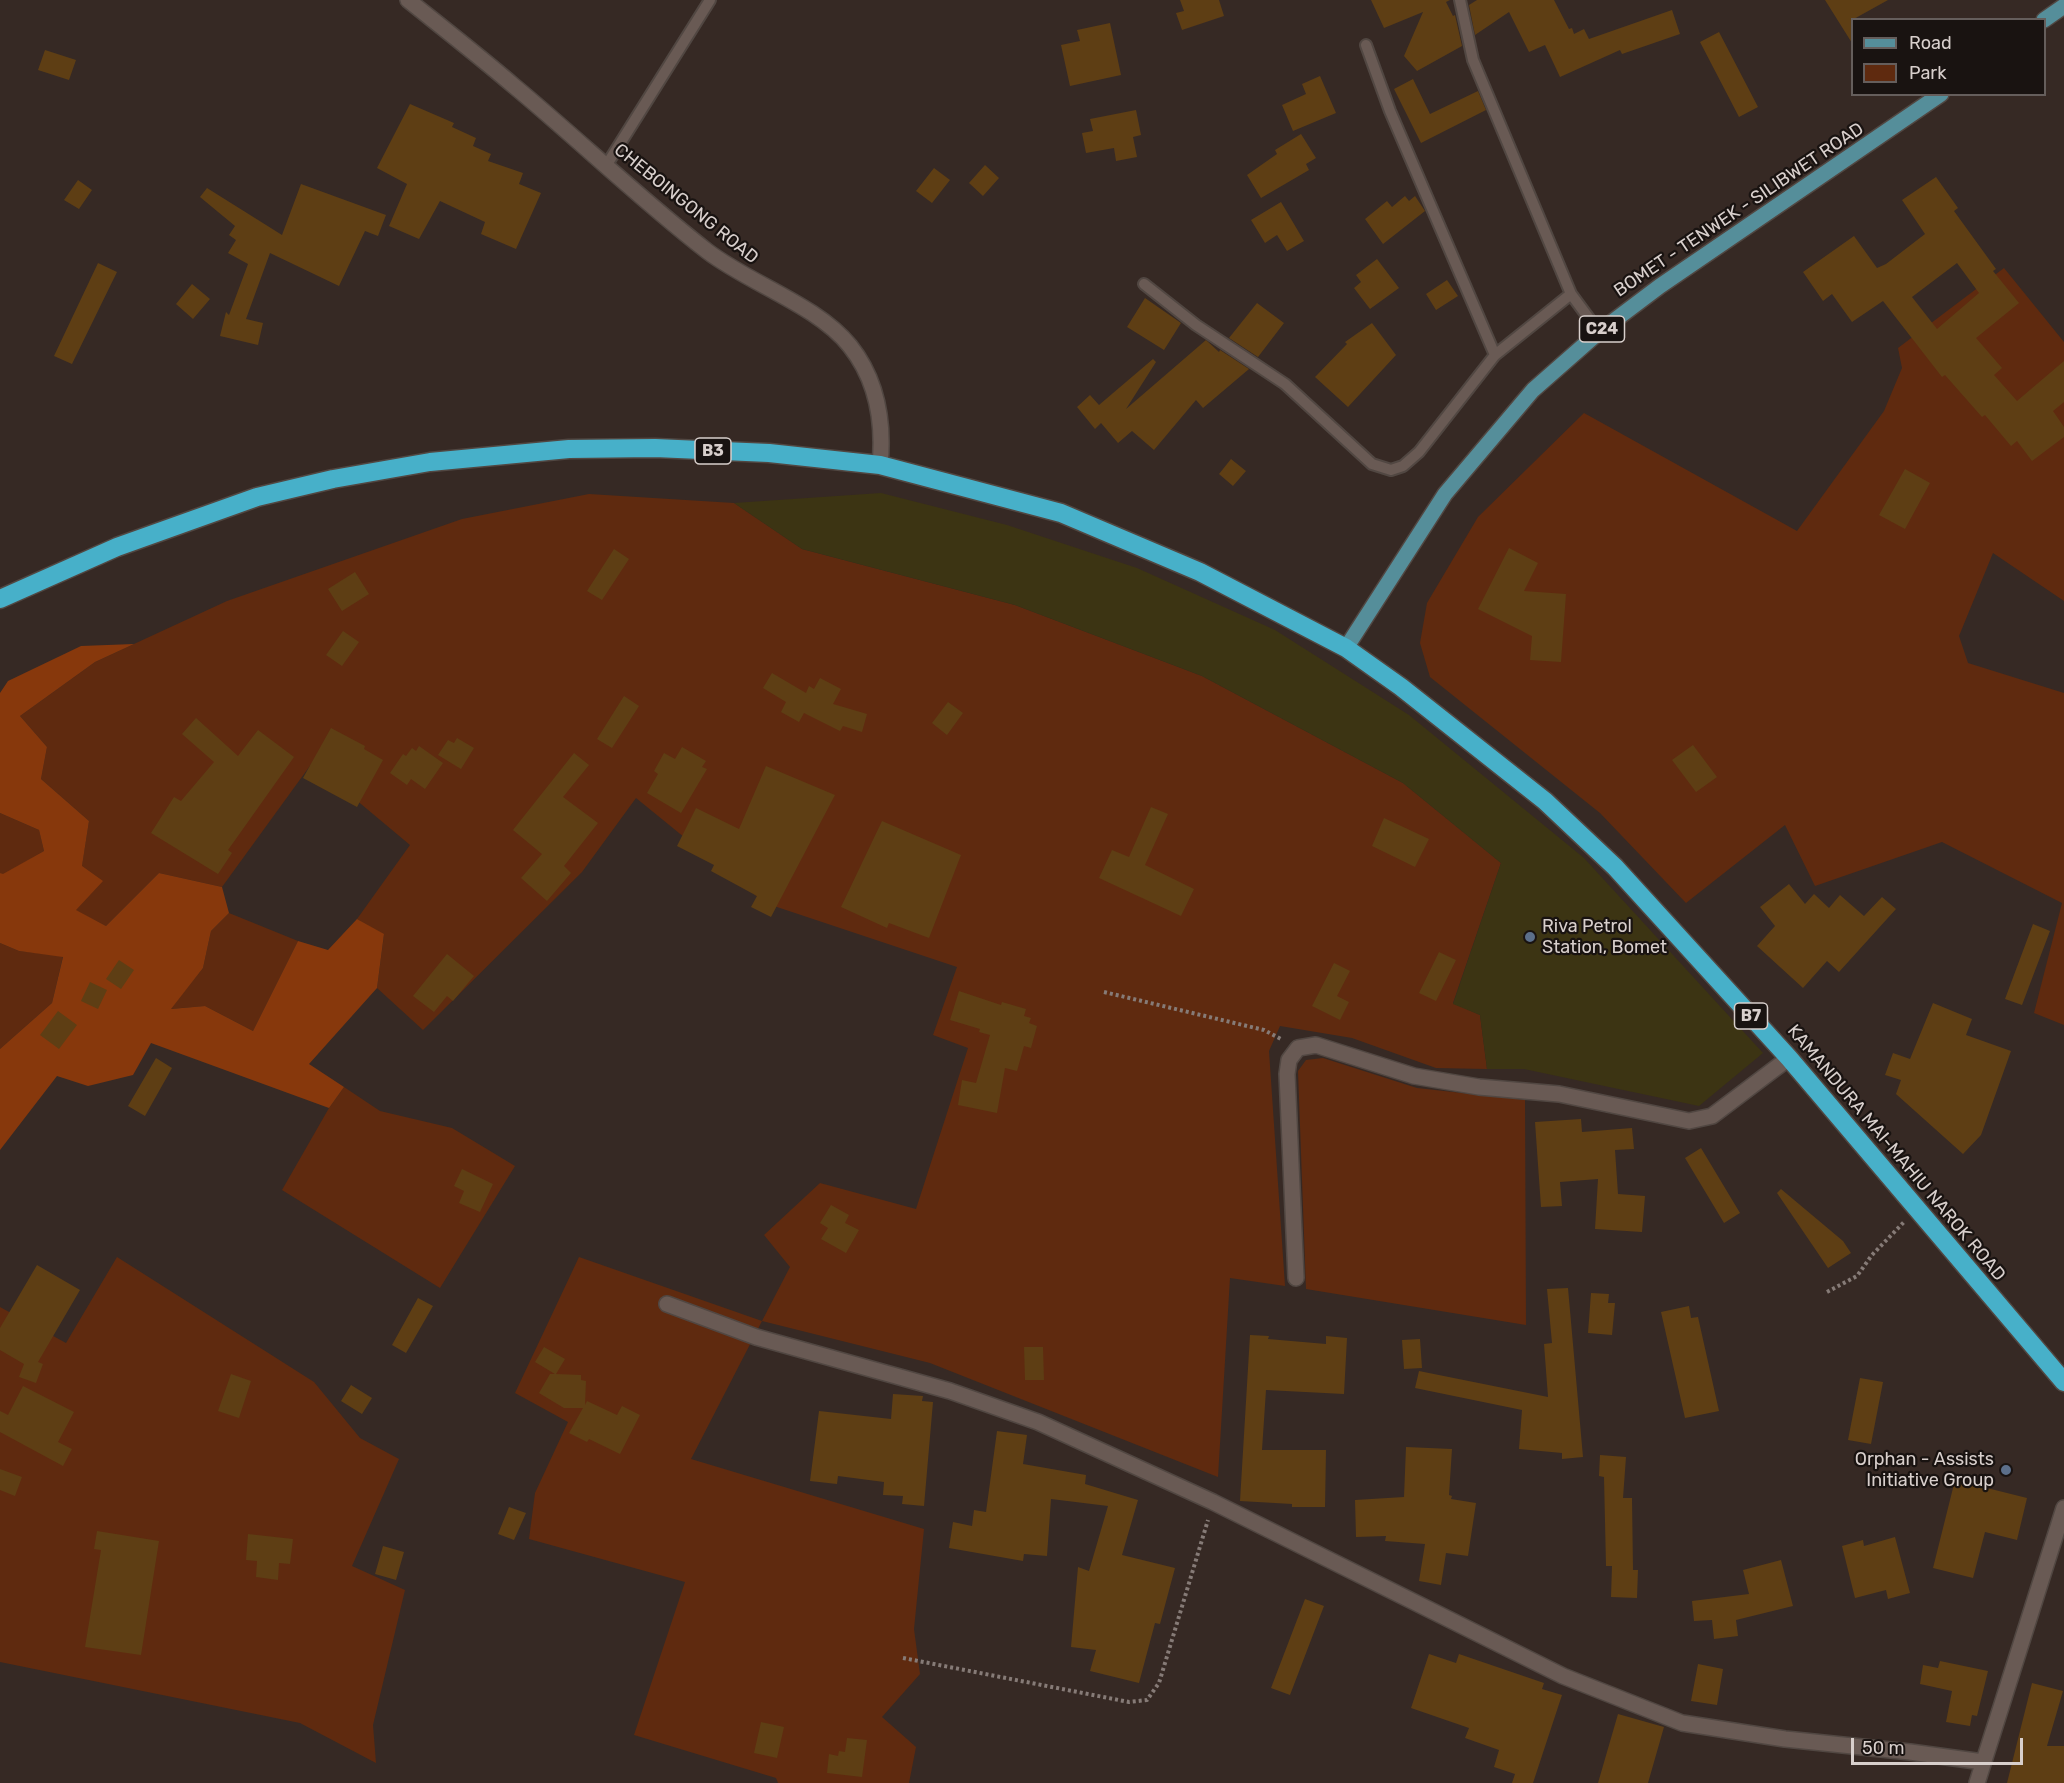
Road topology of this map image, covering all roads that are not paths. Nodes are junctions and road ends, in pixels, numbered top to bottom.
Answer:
1 (408, 0) edge
2 (710, 0) edge
3 (1460, 0) edge
4 (2064, 6) edge
5 (2046, 19) edge
6 (1366, 45) dead end
7 (1938, 96) edge
8 (606, 166) junction
9 (1144, 284) dead end
10 (1571, 294) junction
11 (1599, 332) junction
12 (1496, 355) junction
13 (880, 465) junction
14 (0, 599) edge
15 (1346, 648) junction
16 (1401, 687) joint
17 (1788, 1058) junction
18 (1296, 1278) dead end
19 (667, 1304) dead end
20 (2064, 1383) edge
21 (2064, 1508) edge
22 (2058, 1547) edge
23 (1983, 1762) junction
24 (1977, 1783) edge

1 - 8 street, CHEBOINGONG ROAD
2 - 8 lane
3 - 10 lane
4 - 5 main road
6 - 12 lane
7 - 11 main road, BOMET - TENWEK - SILIBWET ROAD / C24
8 - 13 street, CHEBOINGONG ROAD
9 - 12 lane
10 - 11 lane
10 - 12 lane
11 - 15 main road, BOMET - TENWEK - SILIBWET ROAD / C24
13 - 14 highway, B3
13 - 15 highway, B3
15 - 16 highway, B3
16 - 17 highway, KAMANDURA MAI-MAHIU NAROK ROAD / B7
17 - 18 street
17 - 20 highway, KAMANDURA MAI-MAHIU NAROK ROAD / B7
19 - 23 street
21 - 22 street
22 - 23 street
23 - 24 street

